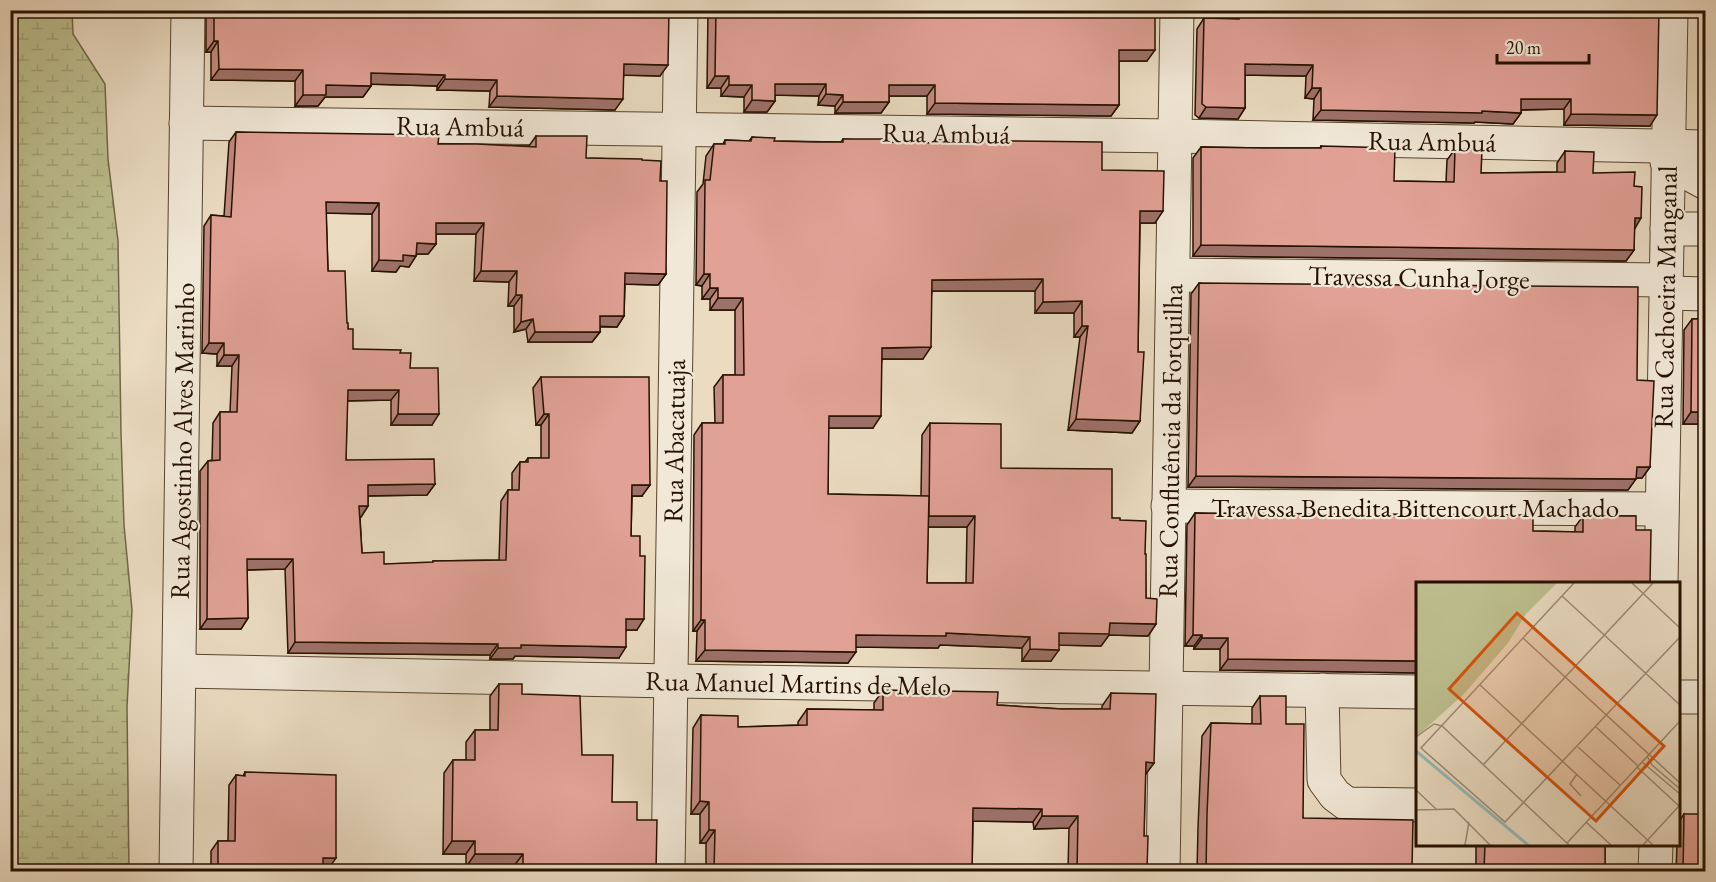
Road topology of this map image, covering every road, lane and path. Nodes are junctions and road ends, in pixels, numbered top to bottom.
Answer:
1 (188, 10) edge
2 (681, 10) edge
3 (1177, 10) edge
4 (1671, 10) edge
5 (186, 123) junction
6 (679, 129) junction
7 (1175, 136) junction
8 (1706, 147) edge
9 (1668, 154) junction
10 (1706, 183) edge
11 (1667, 229) junction
12 (1706, 229) edge
13 (1173, 275) junction
14 (1666, 286) junction
15 (1706, 294) edge
16 (1168, 506) junction
17 (1662, 509) junction
18 (1661, 582) edge
19 (179, 671) junction
20 (671, 681) junction
21 (1165, 688) junction
22 (1322, 690) junction
23 (1416, 692) edge
24 (1680, 697) edge
25 (1706, 697) edge
26 (1416, 805) edge
27 (1656, 846) edge
28 (176, 872) edge
29 (668, 872) edge
30 (1163, 872) edge
31 (1655, 872) edge

1 - 5 street, Rua Agostinho Alves Marinho
2 - 6 street, Rua Abacatuaja
3 - 7 street, Rua Confluência da Forquilha
4 - 9 street, Rua Cachoeira Manganal
5 - 6 street, Rua Ambuá
5 - 19 street, Rua Agostinho Alves Marinho
6 - 7 street, Rua Ambuá
6 - 20 street, Rua Abacatuaja
7 - 9 street, Rua Ambuá
7 - 13 street, Rua Confluência da Forquilha
8 - 9 street, Rua Ambuá
9 - 10 street
9 - 11 street, Rua Cachoeira Manganal
11 - 12 street
11 - 14 street, Rua Cachoeira Manganal
13 - 14 street, Travessa Cunha Jorge
13 - 16 street, Rua Confluência da Forquilha
14 - 15 street, Travessa Cunha Jorge
14 - 17 street, Rua Cachoeira Manganal
16 - 17 street, Travessa Benedita Bittencourt Machado
16 - 21 street, Rua Confluência da Forquilha
17 - 18 street, Rua Cachoeira Manganal
19 - 20 street, Rua Manuel Martins de Melo
19 - 28 street, Rua Agostinho Alves Marinho
20 - 21 street, Rua Manuel Martins de Melo
20 - 29 street, Rua Abacatuaja
21 - 22 street, Rua Manuel Martins de Melo
21 - 30 street, Rua Confluência da Forquilha
22 - 23 street, Rua Manuel Martins de Melo
22 - 26 street
24 - 25 street
27 - 31 street

